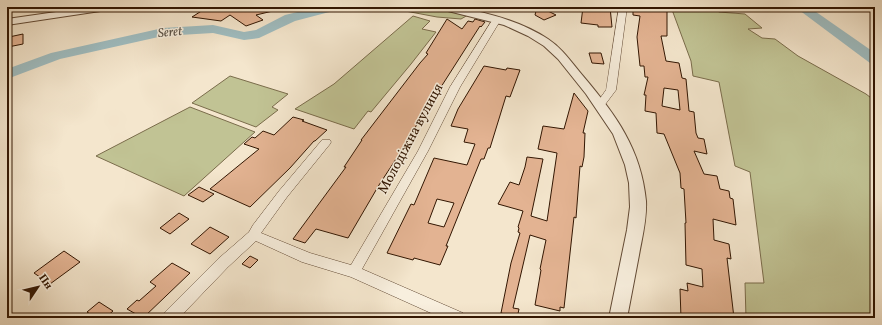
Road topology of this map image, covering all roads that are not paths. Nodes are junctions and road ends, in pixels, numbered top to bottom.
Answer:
1 (107, 7) edge
2 (623, 7) edge
3 (451, 8) edge
4 (496, 21) junction
5 (7, 22) edge
6 (601, 104) junction
7 (326, 142) dead end
8 (254, 235) junction
9 (354, 272) junction
10 (169, 318) edge
11 (458, 318) edge
12 (618, 318) edge

1 - 5 street
2 - 6 street
3 - 4 street
4 - 6 street
4 - 9 street, Молодіжна вулиця
6 - 12 street
7 - 8 street
8 - 9 street
8 - 10 street
9 - 11 street

